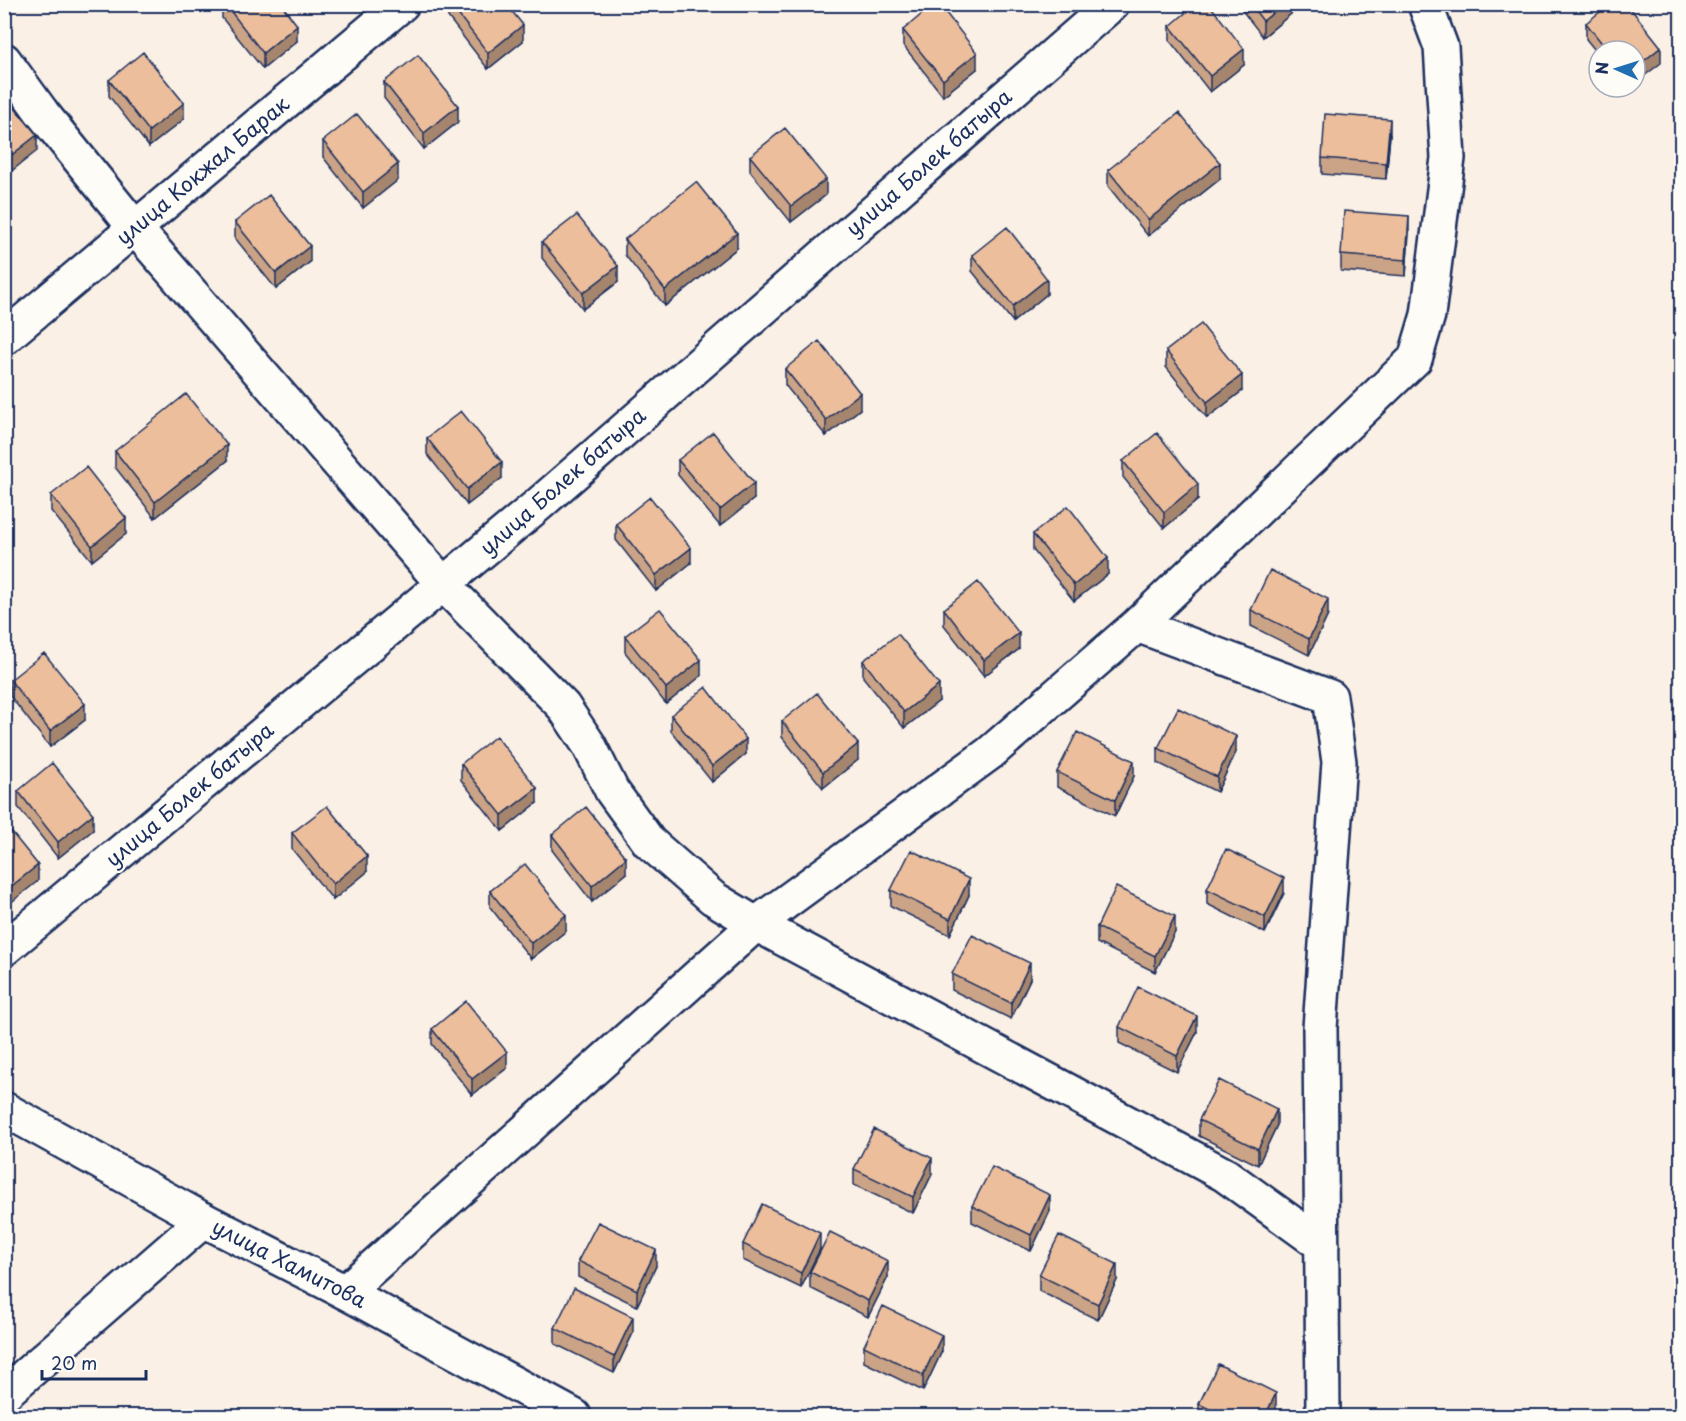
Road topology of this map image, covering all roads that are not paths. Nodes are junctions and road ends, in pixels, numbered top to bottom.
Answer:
1 (402, 4) edge
2 (1112, 4) edge
3 (1425, 4) edge
4 (4, 60) edge
5 (135, 228) junction
6 (4, 338) edge
7 (443, 584) junction
8 (1137, 625) junction
9 (756, 924) junction
10 (4, 949) edge
11 (4, 1109) edge
12 (204, 1220) junction
13 (1322, 1245) junction
14 (345, 1292) junction
15 (4, 1394) edge
16 (574, 1416) edge
17 (1323, 1416) edge

1 - 5 street, улица Кокжал Барак
2 - 7 street, улица Болек батыра
3 - 8 street
4 - 5 street
5 - 6 street, улица Кокжал Барак
5 - 7 street
7 - 9 street
7 - 10 street, улица Болек батыра
8 - 9 street
8 - 13 street
9 - 13 street
9 - 14 street
11 - 12 street, улица Хамитова
12 - 14 street, улица Хамитова
12 - 15 street
13 - 17 street
14 - 16 street, улица Хамитова

